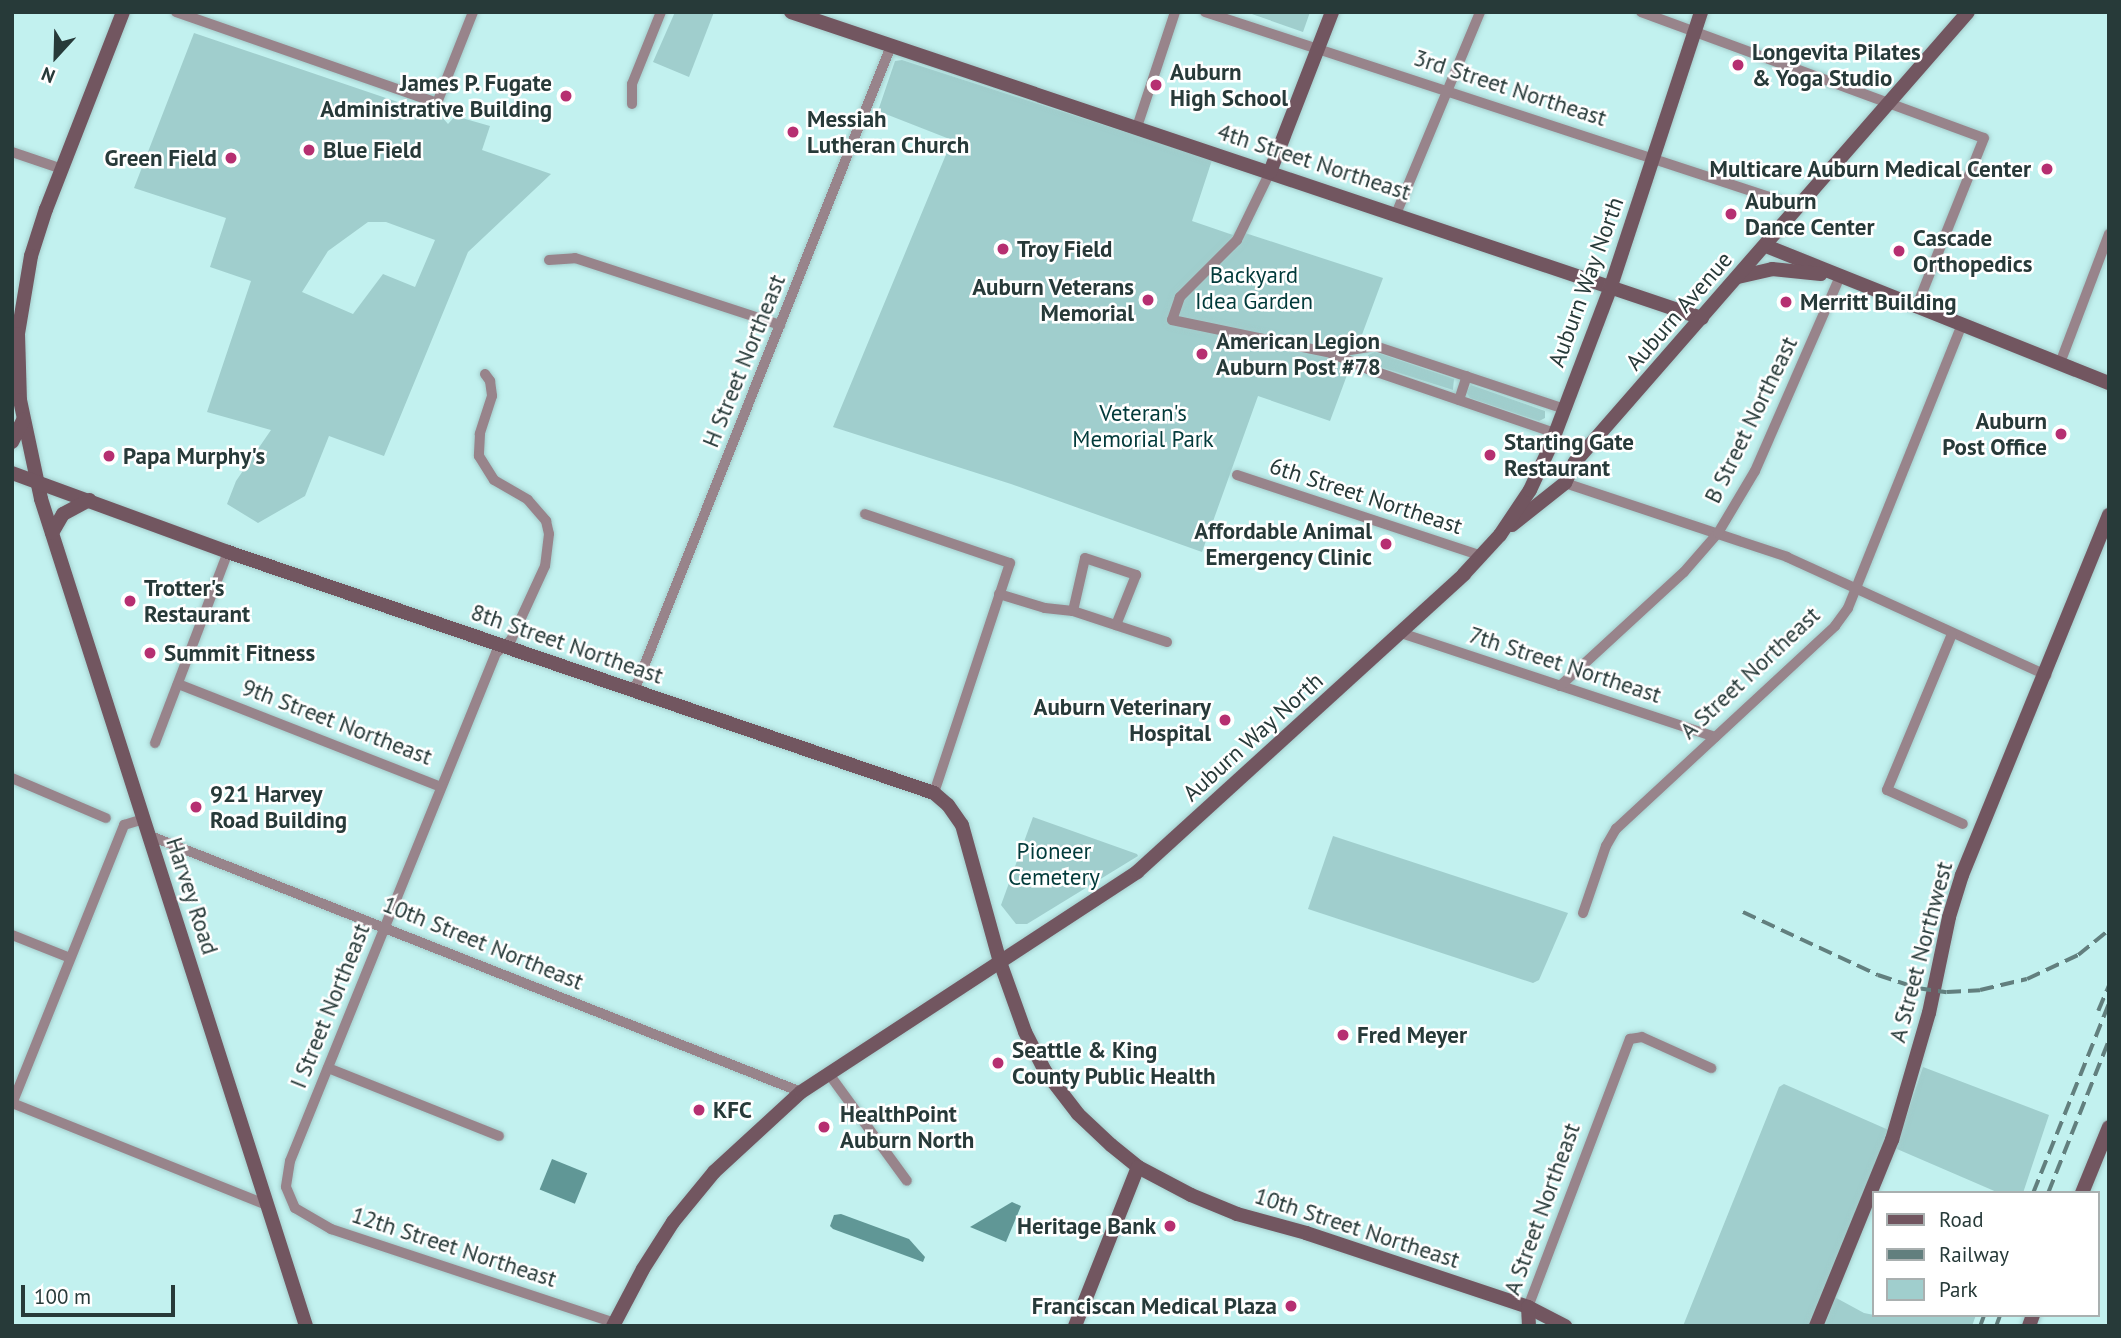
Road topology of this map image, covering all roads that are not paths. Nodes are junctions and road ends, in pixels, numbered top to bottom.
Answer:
1 (123, 12) edge
2 (176, 12) edge
3 (474, 12) edge
4 (661, 12) edge
5 (791, 12) edge
6 (1175, 12) edge
7 (1205, 12) edge
8 (1332, 12) edge
9 (1480, 12) edge
10 (1641, 12) edge
11 (1701, 12) edge
12 (1968, 12) edge
13 (1695, 30) junction
14 (891, 46) junction
15 (1317, 49) junction
16 (1448, 92) junction
17 (632, 104) dead end
18 (1891, 104) junction
19 (1137, 127) junction
20 (12, 152) edge
21 (1653, 159) junction
22 (62, 169) junction
23 (1270, 172) junction
24 (1800, 207) junction
25 (1396, 214) junction
26 (2109, 234) edge
27 (1766, 246) junction
28 (549, 260) dead end
29 (1840, 276) junction
30 (1738, 277) junction
31 (1611, 286) junction
32 (1916, 308) junction
33 (1702, 318) junction
34 (780, 325) junction
35 (1962, 325) junction
36 (1331, 354) junction
37 (2060, 363) junction
38 (485, 374) dead end
39 (1467, 376) junction
40 (2109, 383) edge
41 (1459, 400) junction
42 (1564, 409) junction
43 (23, 420) junction
44 (1555, 433) junction
45 (12, 442) edge
46 (12, 473) edge
47 (1237, 475) dead end
48 (36, 481) junction
49 (1565, 483) junction
50 (89, 500) junction
51 (865, 514) dead end
52 (2109, 515) edge
53 (52, 533) junction
54 (1718, 533) junction
55 (1500, 535) junction
56 (228, 552) junction
57 (1482, 556) junction
58 (1858, 588) junction
59 (999, 594) junction
60 (1073, 611) junction
61 (1116, 625) junction
62 (1401, 633) junction
63 (1952, 634) junction
64 (1167, 642) dead end
65 (504, 646) junction
66 (2046, 675) junction
67 (178, 684) junction
68 (1560, 686) junction
69 (634, 691) junction
70 (1715, 737) junction
71 (155, 743) dead end
72 (12, 778) edge
73 (441, 787) junction
74 (934, 793) junction
75 (106, 818) dead end
76 (144, 819) junction
77 (1963, 824) dead end
78 (148, 835) junction
79 (1583, 913) dead end
80 (384, 928) junction
81 (12, 935) edge
82 (69, 958) junction
83 (1000, 962) junction
84 (328, 1068) junction
85 (1711, 1068) dead end
86 (829, 1074) junction
87 (801, 1092) junction
88 (12, 1103) edge
89 (2109, 1126) edge
90 (499, 1136) dead end
91 (1138, 1167) junction
92 (907, 1181) dead end
93 (2083, 1191) edge
94 (289, 1198) joint
95 (267, 1205) junction
96 (1527, 1320) edge
97 (614, 1324) edge
98 (306, 1326) edge
99 (1074, 1326) edge
100 (1565, 1326) edge
101 (1816, 1326) edge

1 - 22 street, Harvey Road
2 - 3 street
4 - 17 street
5 - 14 street, 4th Street Northeast
6 - 19 street
7 - 15 street, 3rd Street Northeast
8 - 15 street
9 - 16 street
10 - 13 street
11 - 13 street, Auburn Way North
12 - 18 street, Auburn Avenue
13 - 18 street
13 - 21 street, Auburn Way North
14 - 19 street, 4th Street Northeast
14 - 34 street, H Street Northeast
15 - 16 street, 3rd Street Northeast
15 - 23 street
16 - 21 street, 3rd Street Northeast
16 - 25 street
18 - 24 street, Auburn Avenue
18 - 32 street
19 - 23 street, 4th Street Northeast
20 - 22 street
21 - 24 street, 3rd Street Northeast
21 - 31 street, Auburn Way North
22 - 43 street, Harvey Road
23 - 25 street, 4th Street Northeast
23 - 36 street
24 - 27 street, Auburn Avenue
25 - 31 street, 4th Street Northeast
26 - 37 street
27 - 29 street
27 - 30 street, Auburn Avenue
28 - 34 street
29 - 30 street
29 - 32 street
29 - 54 street, B Street Northeast
30 - 33 street, Auburn Avenue
31 - 33 street, 4th Street Northeast
31 - 42 street, Auburn Way North
32 - 35 street
33 - 49 street, Auburn Avenue
34 - 69 street, H Street Northeast
35 - 37 street
35 - 58 street, A Street Northeast
36 - 39 street
36 - 41 street
37 - 40 street
38 - 65 street, I Street Northeast
39 - 41 street
39 - 42 street
41 - 44 street
42 - 44 street, Auburn Way North
43 - 45 street
43 - 48 street, Harvey Road
44 - 55 street, Auburn Way North
46 - 48 street, 8th Street Northeast
47 - 57 street, 6th Street Northeast
48 - 50 street, 8th Street Northeast
48 - 53 street, Harvey Road
49 - 54 street
49 - 55 street
50 - 53 street
50 - 56 street, 8th Street Northeast
51 - 59 street
52 - 66 street, A Street Northwest
53 - 76 street, Harvey Road
54 - 58 street
54 - 68 street, B Street Northeast
55 - 57 street, Auburn Way North
56 - 65 street, 8th Street Northeast
56 - 67 street
57 - 62 street, Auburn Way North
58 - 63 street
58 - 70 street, A Street Northeast
59 - 60 street
59 - 74 street
60 - 61 street
60 - 61 street
61 - 64 street
62 - 68 street, 7th Street Northeast
62 - 83 street, Auburn Way North
63 - 66 street
63 - 77 street
65 - 69 street, 8th Street Northeast
65 - 73 street, I Street Northeast
66 - 101 street, A Street Northwest
67 - 71 street
67 - 73 street, 9th Street Northeast
68 - 70 street, 7th Street Northeast
69 - 74 street, 8th Street Northeast
70 - 79 street, A Street Northeast
72 - 75 street
73 - 80 street, I Street Northeast
74 - 83 street, 8th Street Northeast
76 - 78 street, Harvey Road
76 - 82 street
78 - 80 street, 10th Street Northeast
78 - 95 street, Harvey Road
80 - 84 street, I Street Northeast
80 - 87 street, 10th Street Northeast
81 - 82 street
82 - 88 street
83 - 86 street, Auburn Way North
83 - 91 street
84 - 90 street
84 - 94 street, I Street Northeast
85 - 96 street, A Street Northeast
86 - 87 street, Auburn Way North
86 - 92 street
87 - 97 street, Auburn Way North
88 - 95 street
89 - 93 street
91 - 96 street, 10th Street Northeast
91 - 99 street
94 - 97 street, 12th Street Northeast
95 - 98 street, Harvey Road
96 - 100 street, 10th Street Northeast

